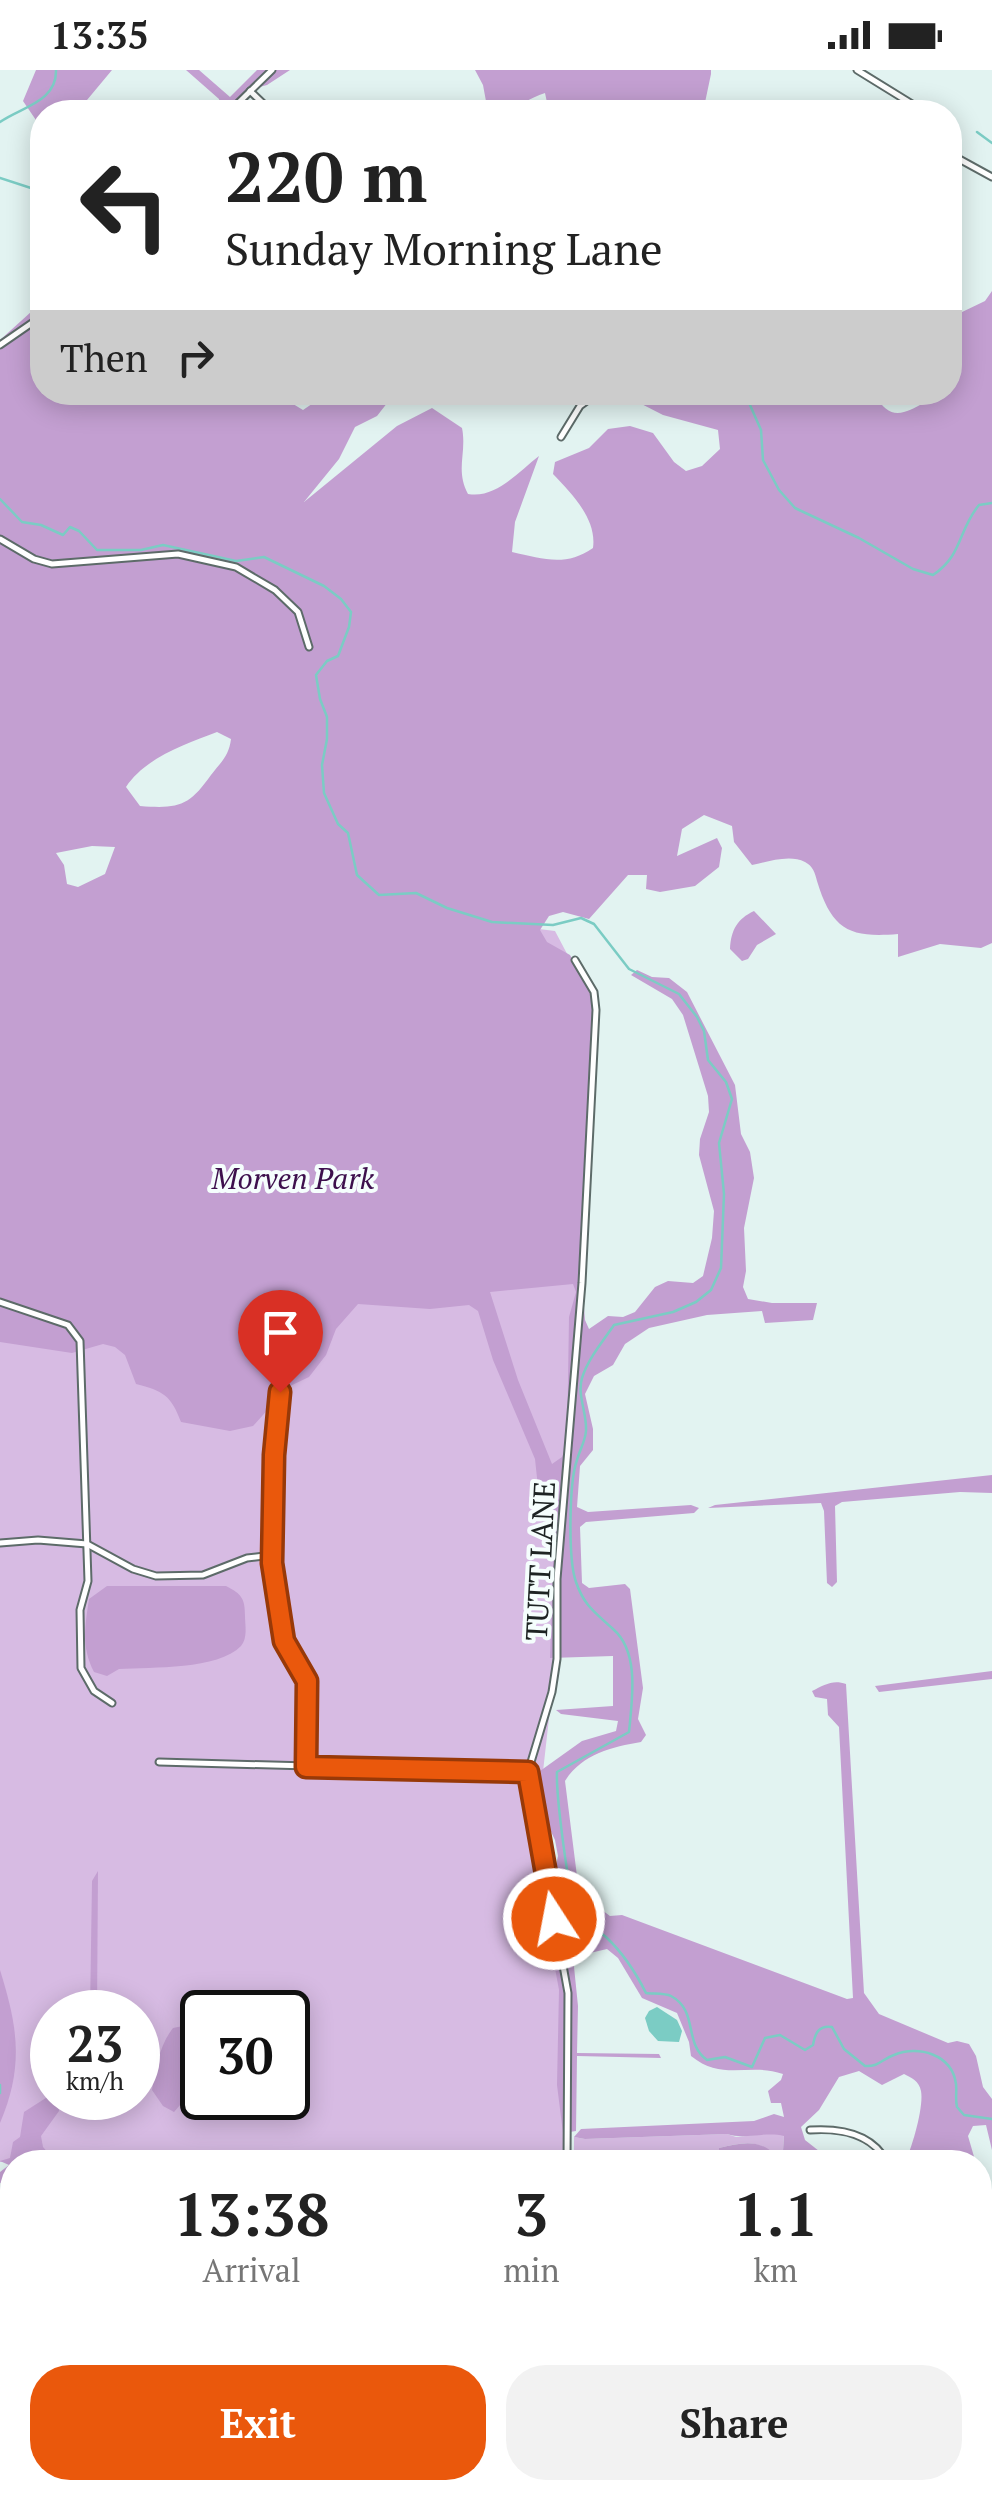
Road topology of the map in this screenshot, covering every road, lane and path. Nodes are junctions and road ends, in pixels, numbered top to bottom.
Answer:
1 (272, 70) edge
2 (857, 70) edge
3 (250, 91) junction
4 (241, 100) edge
5 (259, 100) edge
6 (906, 100) edge
7 (962, 161) edge
8 (992, 177) edge
9 (30, 324) edge
10 (0, 345) edge
11 (581, 405) edge
12 (561, 436) dead end
13 (0, 539) edge
14 (309, 647) dead end
15 (575, 960) dead end
16 (0, 1302) edge
17 (280, 1392) dead end
18 (0, 1543) edge
19 (86, 1544) junction
20 (272, 1555) junction
21 (112, 1703) dead end
22 (160, 1762) dead end
23 (306, 1767) junction
24 (528, 1772) junction
25 (810, 2130) dead end
26 (568, 2150) edge
27 (878, 2150) edge

1 - 3 street
2 - 6 street
3 - 4 street
3 - 5 street
7 - 8 street
9 - 10 street
11 - 12 street
13 - 14 street
15 - 24 street, TUTT LANE
16 - 19 street
17 - 20 street
18 - 19 street
19 - 20 street
19 - 21 street
20 - 23 street
22 - 23 street
23 - 24 street
24 - 26 street, TUTT LANE
25 - 27 street

